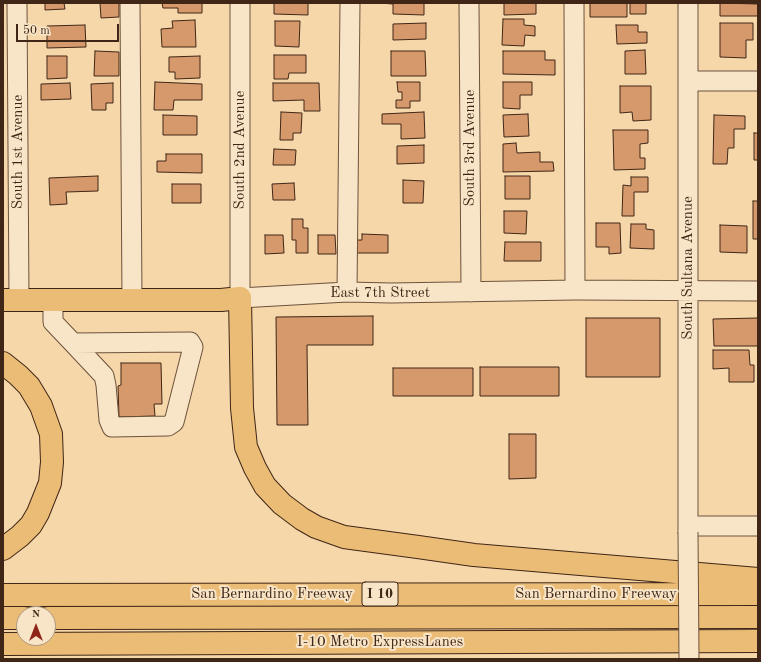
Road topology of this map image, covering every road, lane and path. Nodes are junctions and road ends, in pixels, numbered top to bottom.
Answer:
1 (17, 3) edge
2 (130, 3) edge
3 (240, 3) edge
4 (350, 3) edge
5 (469, 3) edge
6 (574, 3) edge
7 (688, 3) edge
8 (10, 63) edge
9 (688, 81) junction
10 (758, 81) edge
11 (11, 196) edge
12 (575, 290) junction
13 (688, 290) junction
14 (758, 291) edge
15 (347, 292) junction
16 (471, 292) junction
17 (240, 298) junction
18 (11, 300) edge
19 (53, 301) junction
20 (132, 301) junction
21 (73, 343) junction
22 (3, 363) edge
23 (758, 526) edge
24 (688, 529) junction
25 (3, 549) edge
26 (758, 579) edge
27 (758, 594) edge
28 (3, 595) edge
29 (758, 617) edge
30 (3, 618) edge
31 (16, 618) edge
32 (56, 618) edge
33 (758, 641) edge
34 (3, 644) edge
35 (689, 659) edge

1 - 8 street, South 1st Avenue
2 - 20 street
3 - 17 street, South 2nd Avenue
4 - 15 street
5 - 16 street, South 3rd Avenue
6 - 12 street
7 - 9 street, South Sultana Avenue
8 - 11 street, South 1st Avenue
9 - 10 street
9 - 13 street, South Sultana Avenue
11 - 18 street, South 1st Avenue
12 - 13 street, East 7th Street
12 - 16 street, East 7th Street
13 - 14 street, East 7th Street
13 - 24 street, South Sultana Avenue
15 - 16 street, East 7th Street
15 - 17 street, East 7th Street
17 - 20 main road, East 7th Street
17 - 26 main road
18 - 19 main road, East 7th Street
19 - 20 main road, East 7th Street
19 - 21 street
21 - 21 street
22 - 25 main road
23 - 24 street
24 - 35 street, South Sultana Avenue, bridge
27 - 28 main road, San Bernardino Freeway / I 10
29 - 32 main road, I-10 Metro ExpressLanes
30 - 31 main road
33 - 34 main road, I-10 Metro ExpressLanes

